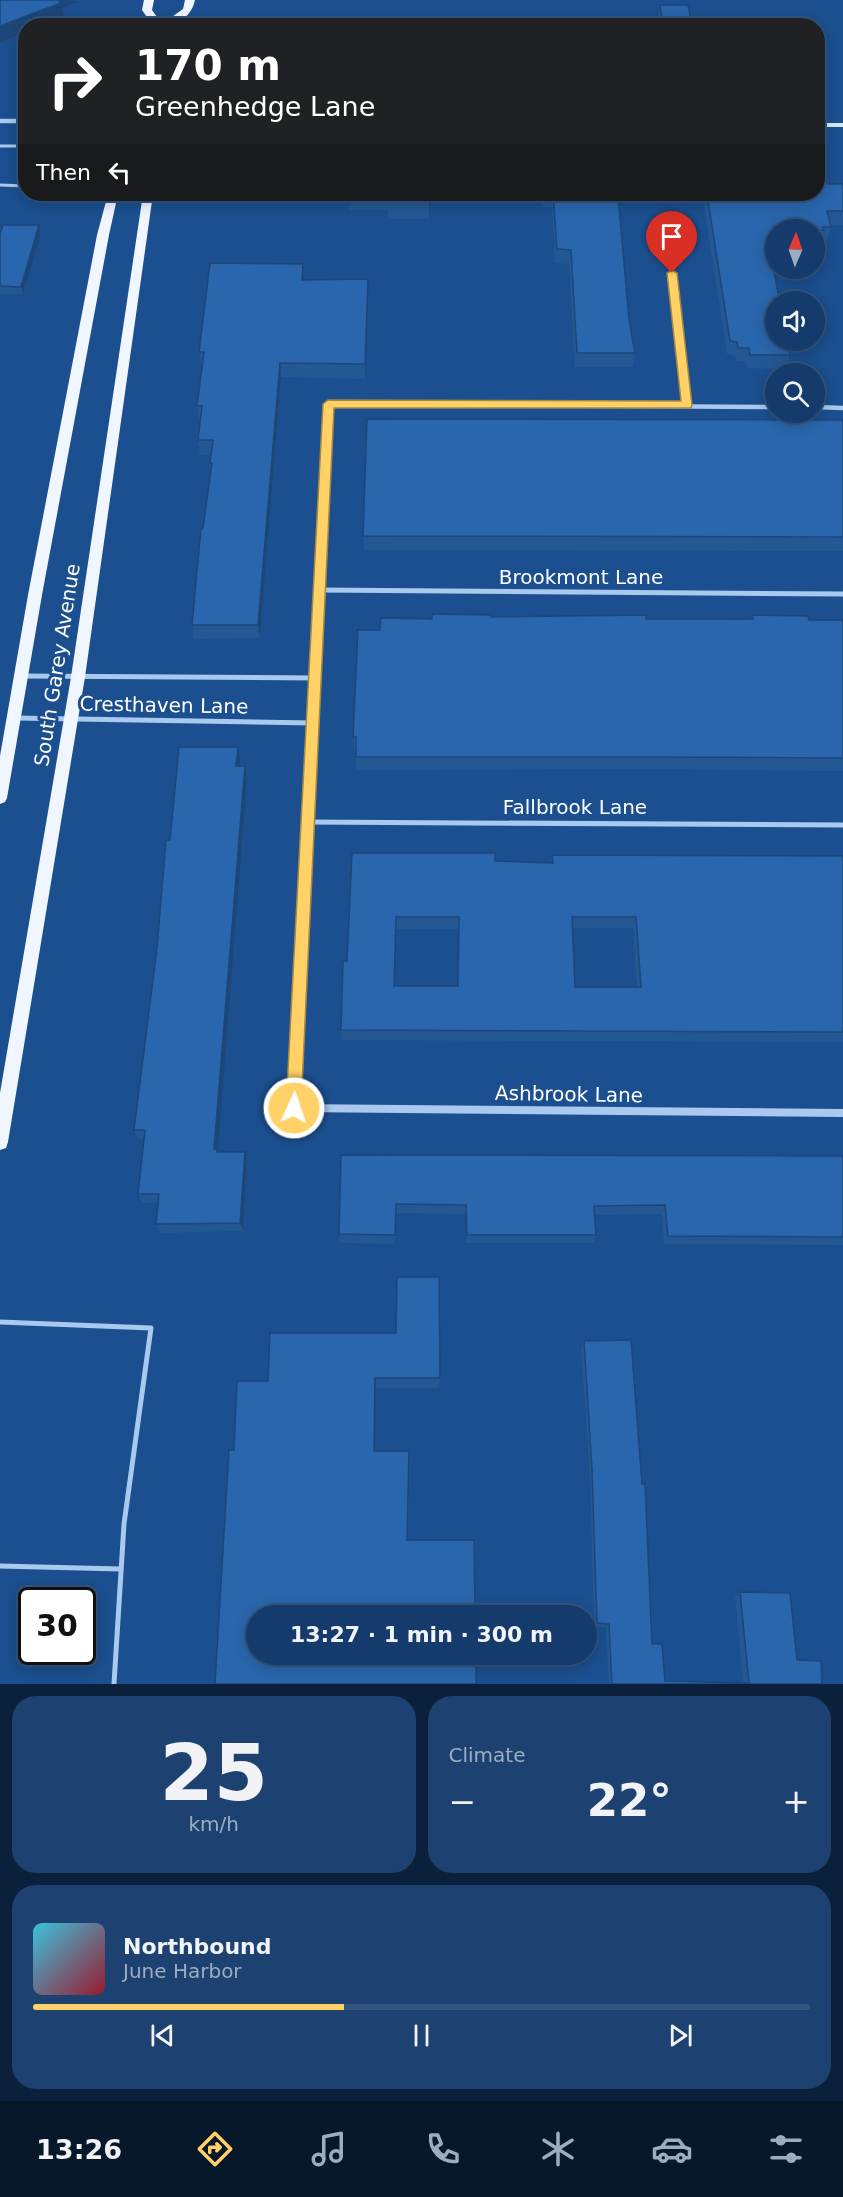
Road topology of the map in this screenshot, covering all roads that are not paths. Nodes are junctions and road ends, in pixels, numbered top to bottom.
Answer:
1 (149, 0) edge
2 (190, 0) edge
3 (152, 18) edge
4 (176, 18) edge
5 (0, 121) edge
6 (18, 121) edge
7 (825, 124) edge
8 (843, 125) edge
9 (0, 146) edge
10 (18, 146) edge
11 (0, 185) edge
12 (18, 186) edge
13 (109, 201) edge
14 (147, 201) edge
15 (667, 229) dead end
16 (687, 405) junction
17 (765, 407) edge
18 (825, 407) edge
19 (843, 408) edge
20 (320, 590) junction
21 (843, 594) edge
22 (22, 676) junction
23 (78, 677) junction
24 (316, 678) junction
25 (15, 718) junction
26 (71, 719) junction
27 (314, 723) junction
28 (0, 798) edge
29 (307, 822) junction
30 (843, 825) edge
31 (843, 1113) edge
32 (0, 1142) edge
33 (0, 1322) edge
34 (0, 1566) edge
35 (120, 1569) junction
36 (114, 1684) edge

1 - 3 main road
2 - 4 main road
5 - 6 street
7 - 8 street
9 - 10 lane
11 - 12 lane
13 - 22 main road, South Garey Avenue
14 - 23 main road, South Garey Avenue
15 - 16 street
16 - 17 street
16 - 20 street
18 - 19 street
20 - 21 street, Brookmont Lane
20 - 24 street
22 - 23 street, Cresthaven Lane
22 - 25 main road, South Garey Avenue
23 - 24 street, Cresthaven Lane
23 - 26 main road, South Garey Avenue
24 - 27 street
25 - 26 street, Cresthaven Lane
25 - 28 main road, South Garey Avenue
26 - 27 street, Cresthaven Lane
26 - 32 main road, South Garey Avenue
27 - 29 street
29 - 30 street, Fallbrook Lane
29 - 31 street, Ashbrook Lane
33 - 35 lane
34 - 35 lane
35 - 36 lane

